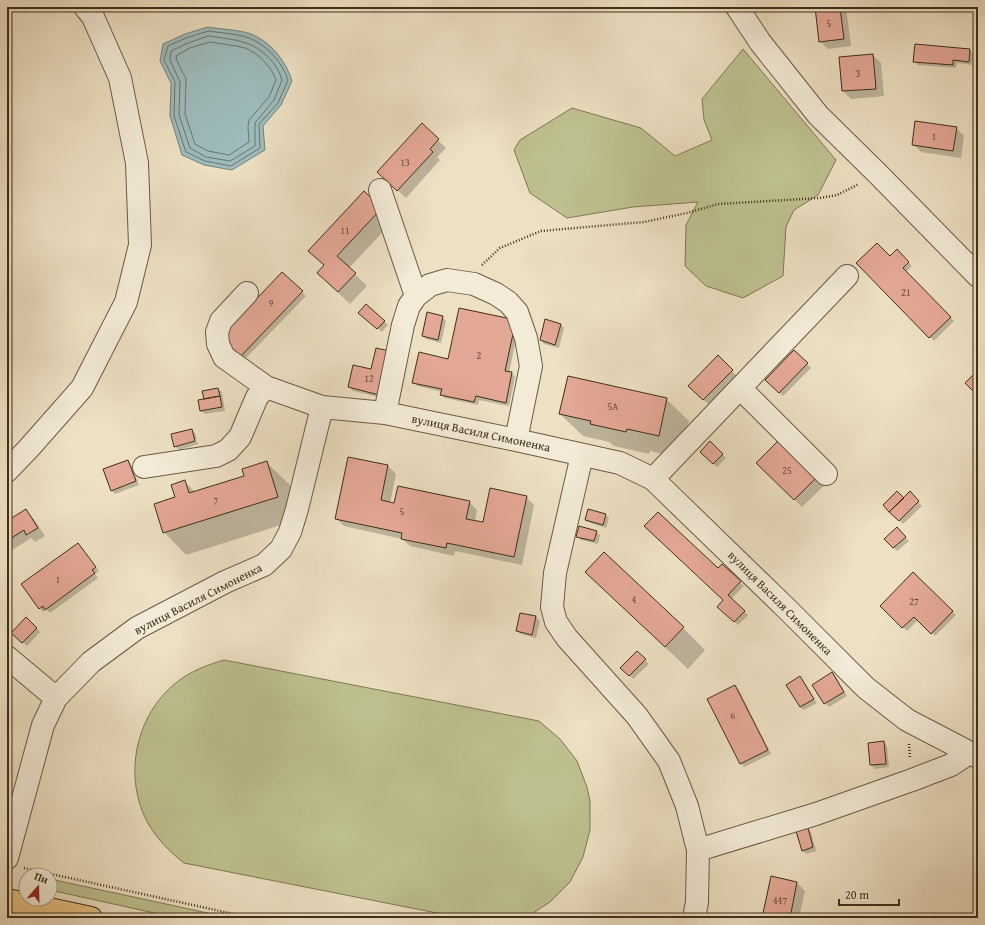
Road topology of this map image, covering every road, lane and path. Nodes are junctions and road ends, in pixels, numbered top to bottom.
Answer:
1 (85, 7) edge
2 (737, 7) edge
3 (878, 174) junction
4 (380, 190) dead end
5 (847, 276) dead end
6 (978, 276) edge
7 (474, 284) junction
8 (248, 293) dead end
9 (416, 296) junction
10 (266, 388) junction
11 (740, 389) junction
12 (322, 407) junction
13 (385, 413) junction
14 (516, 440) junction
15 (582, 455) junction
16 (144, 466) dead end
17 (7, 471) edge
18 (826, 474) dead end
19 (653, 479) junction
20 (7, 657) edge
21 (56, 698) junction
22 (907, 720) junction
23 (973, 755) edge
24 (912, 780) junction
25 (698, 850) junction
26 (15, 863) edge
27 (7, 900) edge
28 (91, 918) edge
29 (252, 918) edge
30 (694, 918) edge

1 - 17 street
2 - 3 street
3 - 6 street
3 - 7 path
4 - 9 street
5 - 11 street
7 - 9 street
7 - 14 street
8 - 10 street
9 - 13 street
10 - 12 street
10 - 16 street
11 - 18 street
11 - 19 street
12 - 13 street, вулиця Василя Симоненка
12 - 21 street, вулиця Василя Симоненка
13 - 14 street, вулиця Василя Симоненка
14 - 15 street, вулиця Василя Симоненка
15 - 19 street, вулиця Василя Симоненка
15 - 25 street
19 - 22 street, вулиця Василя Симоненка
20 - 21 street
21 - 26 street, вулиця Василя Симоненка
22 - 23 street, вулиця Василя Симоненка
22 - 24 path
23 - 24 street
24 - 25 street
25 - 30 street
26 - 29 path
27 - 28 main road

